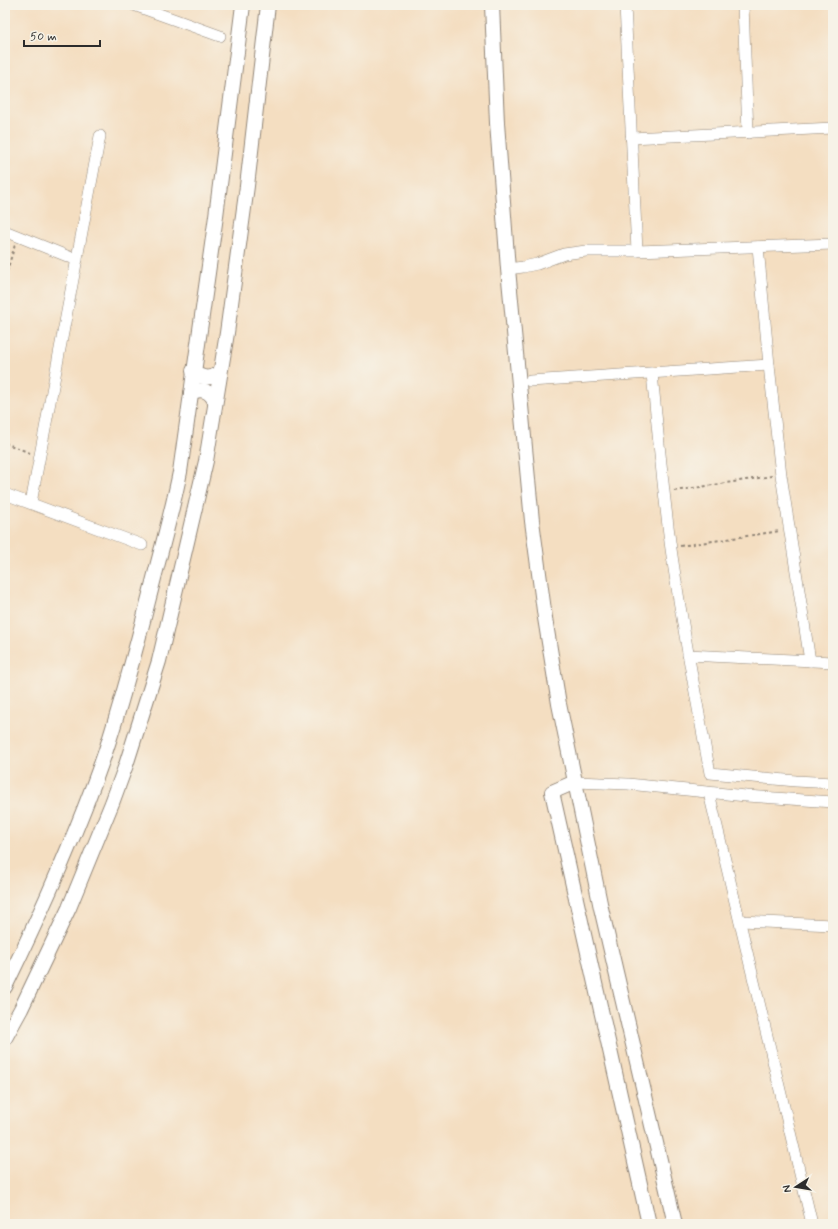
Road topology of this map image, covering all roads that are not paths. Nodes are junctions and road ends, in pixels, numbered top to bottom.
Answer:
1 (134, 5) edge
2 (243, 5) edge
3 (268, 5) edge
4 (492, 5) edge
5 (625, 5) edge
6 (743, 5) edge
7 (220, 36) dead end
8 (833, 128) edge
9 (748, 133) junction
10 (100, 136) dead end
11 (631, 138) junction
12 (5, 231) edge
13 (833, 244) edge
14 (758, 247) junction
15 (637, 251) junction
16 (77, 260) junction
17 (508, 269) junction
18 (769, 365) junction
19 (193, 371) junction
20 (220, 372) junction
21 (652, 374) junction
22 (530, 381) dead end
23 (190, 393) junction
24 (215, 402) junction
25 (5, 494) edge
26 (31, 503) junction
27 (142, 545) dead end
28 (688, 655) junction
29 (810, 662) junction
30 (833, 662) edge
31 (575, 782) junction
32 (833, 783) edge
33 (709, 793) junction
34 (833, 802) edge
35 (740, 921) junction
36 (833, 925) edge
37 (5, 987) edge
38 (5, 1038) edge
39 (649, 1224) edge
40 (674, 1224) edge
41 (812, 1224) edge

1 - 7 street
2 - 19 street
3 - 20 street
4 - 17 street
5 - 11 street
6 - 9 street
8 - 9 street
9 - 11 street
10 - 16 street
11 - 15 street
12 - 16 street
13 - 14 street
14 - 15 street
14 - 18 street
15 - 17 street
16 - 26 street
17 - 31 street
18 - 21 street
18 - 29 street
19 - 20 street
19 - 23 street
20 - 24 street
21 - 22 street
21 - 28 street
23 - 24 street
23 - 37 street
24 - 38 street
25 - 26 street
26 - 27 street
28 - 29 street
28 - 32 street
29 - 30 street
31 - 33 street
31 - 39 street
31 - 40 street
33 - 34 street
33 - 35 street
35 - 36 street
35 - 41 street

